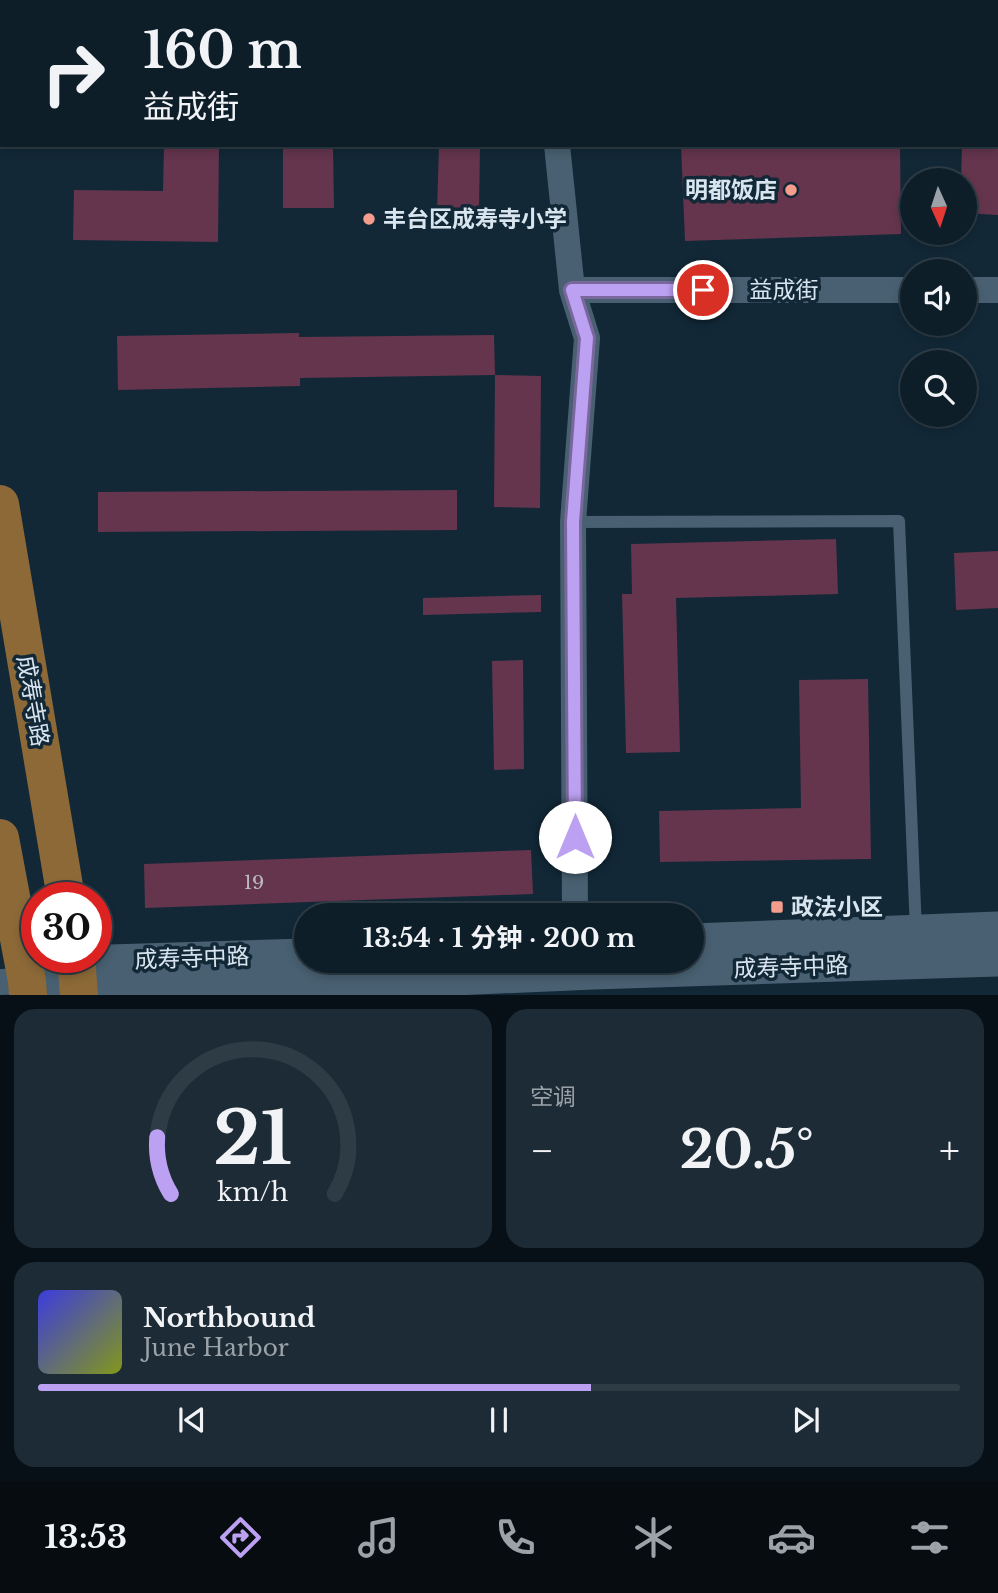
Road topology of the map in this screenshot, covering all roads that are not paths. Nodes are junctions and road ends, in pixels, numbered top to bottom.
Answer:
1 (557, 147) edge
2 (572, 290) junction
3 (900, 290) edge
4 (977, 290) edge
5 (998, 290) edge
6 (0, 504) edge
7 (573, 522) junction
8 (0, 838) edge
9 (63, 882) edge
10 (575, 903) edge
11 (998, 928) edge
12 (916, 931) junction
13 (704, 939) edge
14 (294, 955) edge
15 (998, 960) edge
16 (78, 981) edge
17 (18, 986) edge

1 - 2 street
2 - 3 street, 益成街
2 - 7 street
4 - 5 street
6 - 9 main road, 成寿寺路
7 - 10 street
7 - 12 lane
8 - 17 main road
11 - 12 street, 成寿寺中路
12 - 13 street, 成寿寺中路
14 - 16 street, 成寿寺中路
15 - 16 street, 成寿寺中路
16 - 17 street, 成寿寺中路

